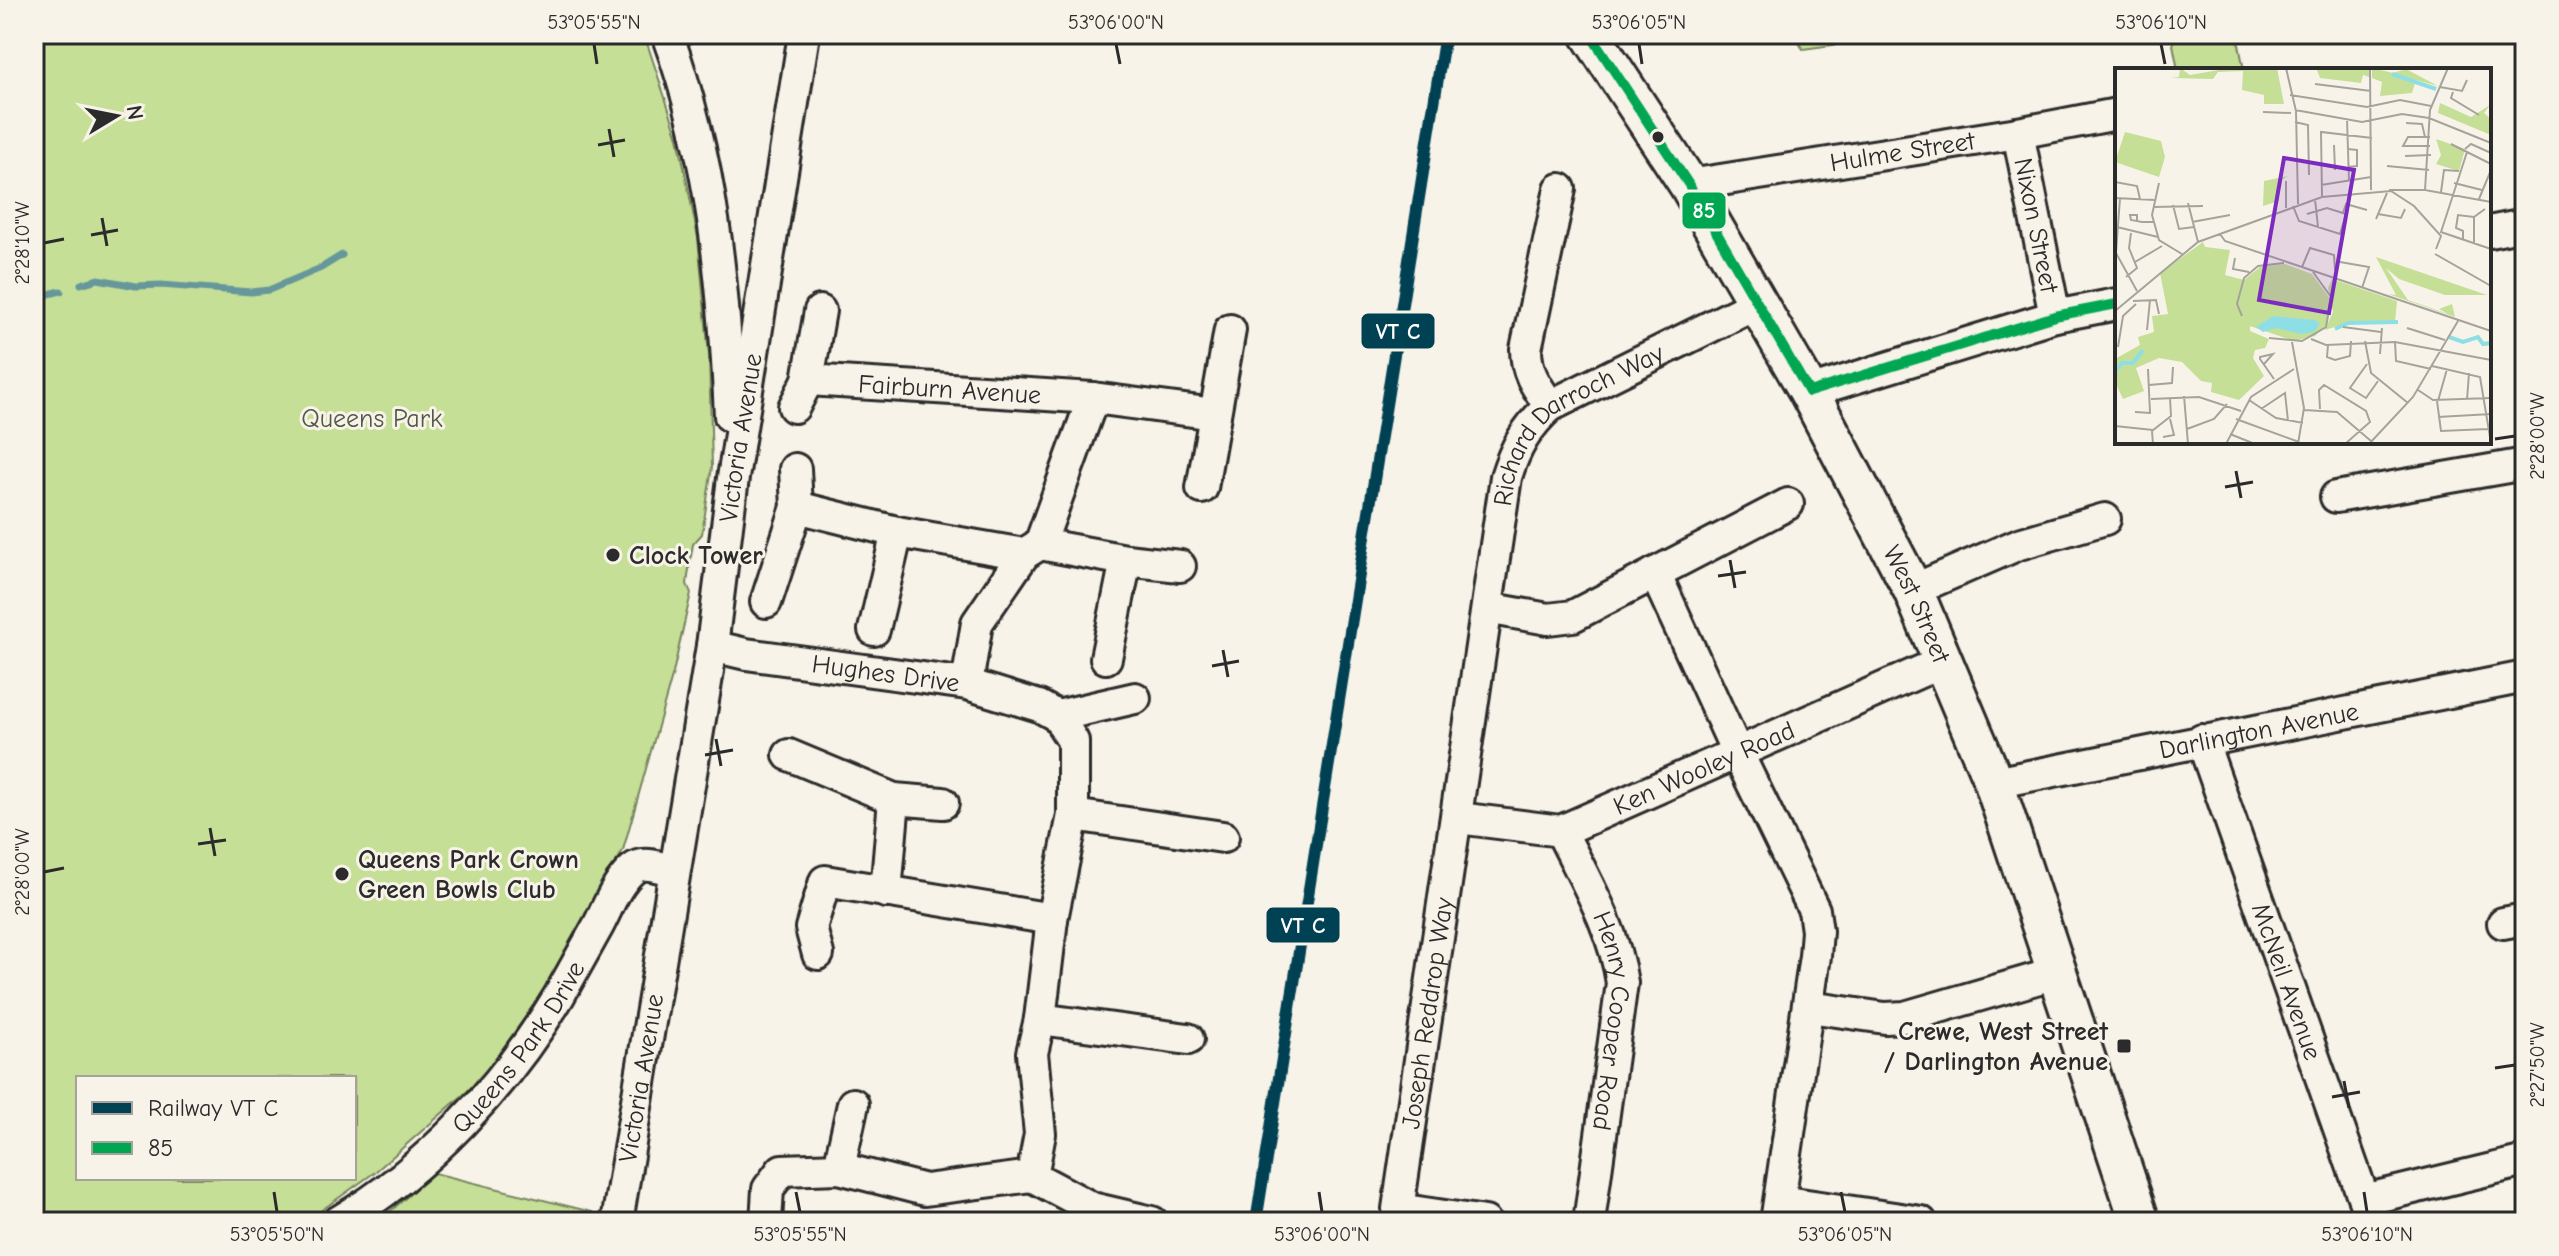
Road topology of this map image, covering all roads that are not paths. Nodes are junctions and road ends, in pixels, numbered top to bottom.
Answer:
1 (667, 34) edge
2 (804, 34) edge
3 (1590, 34) edge
4 (2115, 114) edge
5 (2018, 133) junction
6 (1689, 185) junction
7 (1560, 189) dead end
8 (2525, 225) edge
9 (2491, 232) edge
10 (718, 251) junction
11 (768, 260) junction
12 (1756, 304) junction
13 (2115, 304) edge
14 (820, 311) dead end
15 (2055, 316) junction
16 (1230, 330) dead end
17 (808, 380) junction
18 (1809, 392) junction
19 (1093, 398) junction
20 (1550, 406) junction
21 (794, 407) dead end
22 (1215, 414) junction
23 (2525, 464) edge
24 (795, 469) dead end
25 (733, 478) junction
26 (1202, 488) dead end
27 (2336, 497) dead end
28 (1788, 504) dead end
29 (797, 507) junction
30 (2105, 519) dead end
31 (897, 532) junction
32 (1032, 549) junction
33 (1126, 560) junction
34 (1180, 566) dead end
35 (1655, 573) junction
36 (1913, 590) junction
37 (766, 602) dead end
38 (1487, 608) junction
39 (874, 630) dead end
40 (712, 646) junction
41 (1106, 658) dead end
42 (1942, 662) junction
43 (2525, 677) edge
44 (967, 684) junction
45 (1135, 698) dead end
46 (1057, 716) junction
47 (2202, 740) junction
48 (1737, 752) junction
49 (789, 755) dead end
50 (1994, 783) junction
51 (894, 799) junction
52 (943, 803) dead end
53 (1073, 815) junction
54 (1458, 818) junction
55 (1561, 831) junction
56 (1223, 837) dead end
57 (674, 871) junction
58 (886, 892) junction
59 (1052, 919) junction
60 (818, 954) dead end
61 (2056, 973) junction
62 (1809, 1007) junction
63 (1040, 1019) junction
64 (1188, 1039) dead end
65 (853, 1104) dead end
66 (2525, 1161) edge
67 (839, 1168) junction
68 (1032, 1176) junction
69 (2368, 1211) edge
70 (1778, 1212) edge
71 (338, 1222) edge
72 (617, 1222) edge
73 (766, 1222) edge
74 (1152, 1222) edge
75 (1485, 1222) edge
76 (1589, 1222) edge
77 (1921, 1222) edge
78 (2140, 1222) edge

1 - 10 street
2 - 11 street, Victoria Avenue
3 - 6 main road, West Street
4 - 5 street, Hulme Street
5 - 6 street, Hulme Street
5 - 15 street, Nixon Street
6 - 12 main road, West Street
7 - 20 street
8 - 9 street
10 - 11 street
10 - 25 street
11 - 25 street, Victoria Avenue
12 - 18 main road, West Street
12 - 20 street, Richard Darroch Way
13 - 15 street
14 - 17 street
15 - 18 street
16 - 22 street
17 - 19 street, Fairburn Avenue
17 - 21 street
18 - 36 main road, West Street
19 - 22 street, Fairburn Avenue
19 - 32 street
20 - 38 street, Richard Darroch Way
22 - 26 street
23 - 27 street
24 - 29 street
25 - 40 street, Victoria Avenue
28 - 35 street
29 - 31 street
29 - 37 street
30 - 36 street
31 - 32 street
31 - 39 street
32 - 33 street
32 - 44 street
33 - 34 street
33 - 41 street
35 - 38 street
35 - 48 street
36 - 42 main road, West Street
38 - 54 street, Richard Darroch Way
40 - 44 street, Hughes Drive
40 - 57 street, Victoria Avenue
42 - 48 street, Ken Wooley Road
42 - 50 main road, West Street
43 - 47 street, Darlington Avenue
44 - 46 street, Hughes Drive
45 - 46 street
46 - 53 street
47 - 50 street, Darlington Avenue
47 - 69 street, McNeil Avenue
48 - 55 street, Ken Wooley Road
48 - 62 street
49 - 51 street
50 - 61 main road, West Street
51 - 52 street
51 - 58 street
53 - 56 street
53 - 59 street
54 - 55 street
54 - 75 street, Joseph Reddrop Way
55 - 76 street, Henry Cooper Road
57 - 71 street, Queens Park Drive
57 - 72 street, Victoria Avenue
58 - 59 street
58 - 60 street
59 - 63 street
61 - 62 street
61 - 78 main road, West Street
62 - 70 street
63 - 64 street
63 - 68 street
65 - 67 street
66 - 69 street
67 - 68 street
67 - 73 street
68 - 74 street
70 - 77 street

